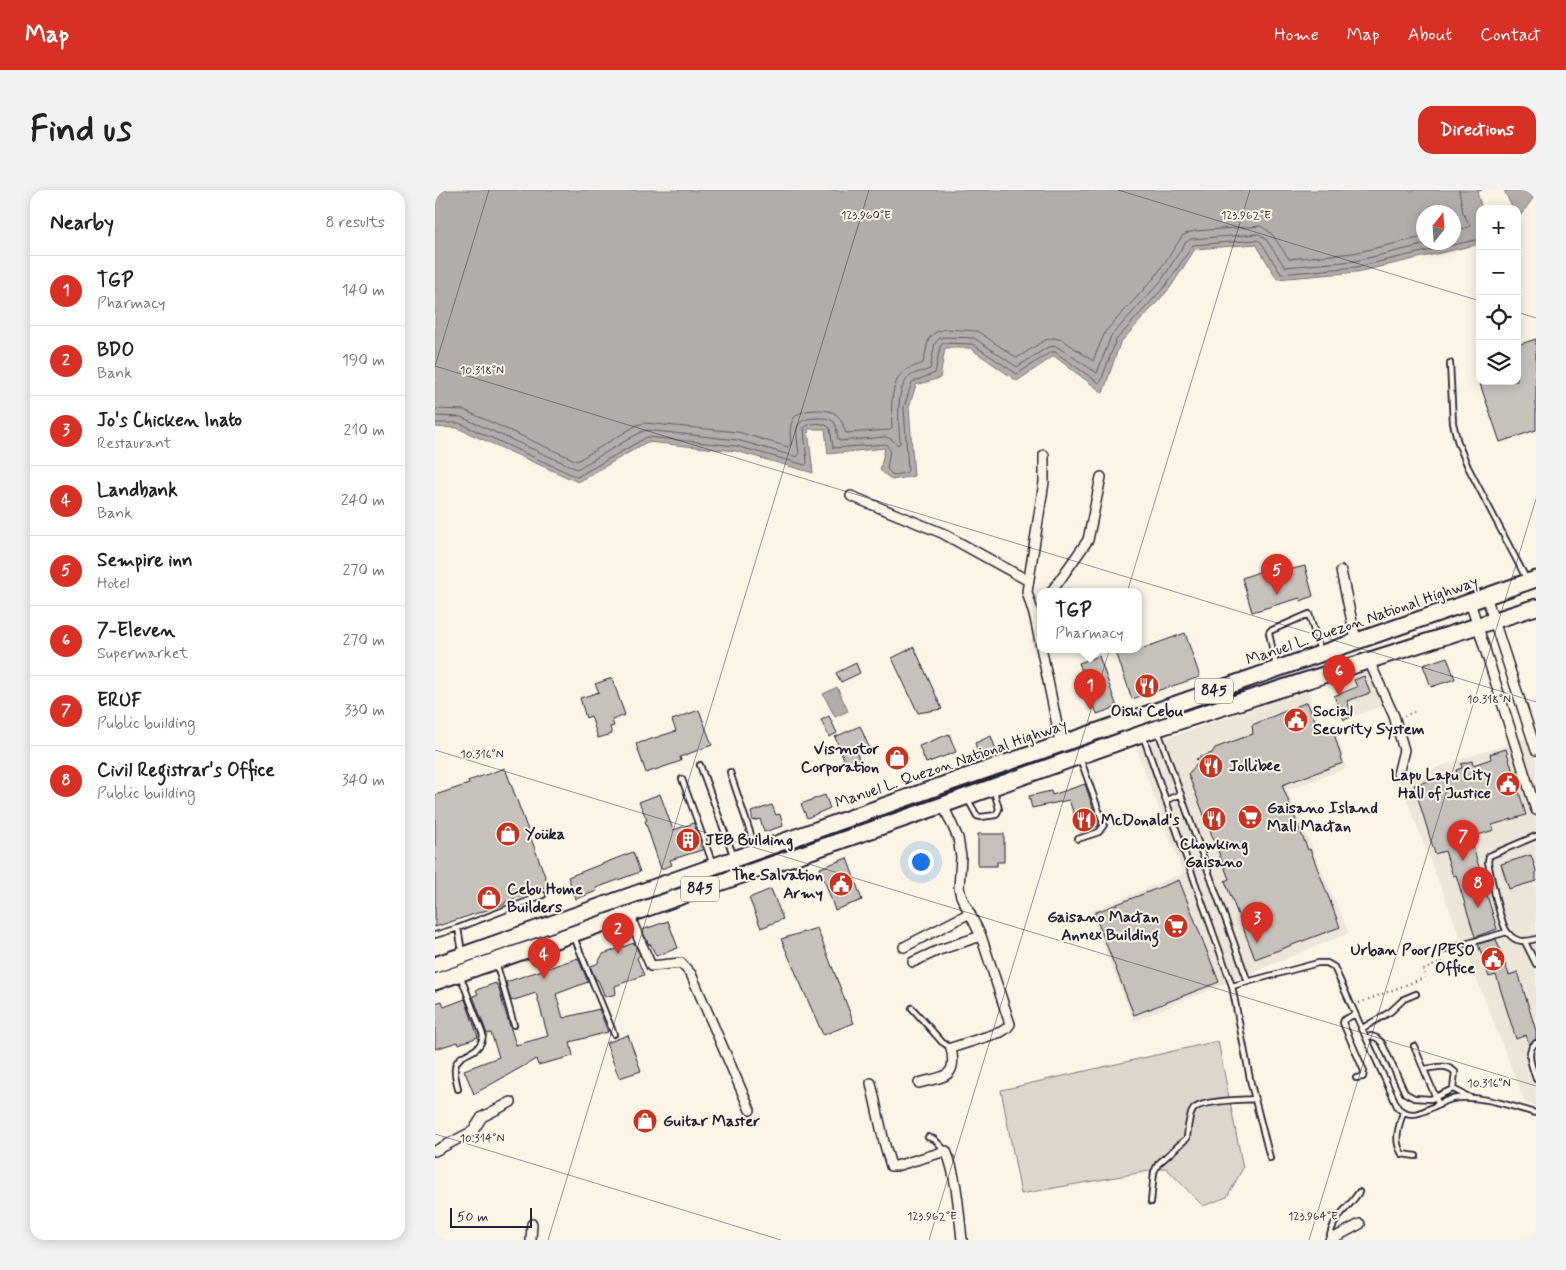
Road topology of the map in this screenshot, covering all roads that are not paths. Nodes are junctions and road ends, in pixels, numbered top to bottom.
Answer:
1 (1450, 363) dead end
2 (1044, 455) dead end
3 (1101, 477) dead end
4 (851, 496) dead end
5 (1341, 571) dead end
6 (1027, 580) junction
7 (1532, 580) edge
8 (1054, 588) edge
9 (1486, 596) junction
10 (1470, 602) junction
11 (1536, 607) edge
12 (1037, 615) edge
13 (1035, 618) junction
14 (1495, 621) junction
15 (1479, 626) junction
16 (1037, 628) edge
17 (1356, 640) junction
18 (1320, 652) junction
19 (1042, 653) edge
20 (1369, 661) junction
21 (1277, 668) junction
22 (1157, 728) junction
23 (1143, 734) junction
24 (1061, 744) junction
25 (1536, 750) edge
26 (1079, 756) junction
27 (700, 765) dead end
28 (730, 772) dead end
29 (1398, 774) dead end
30 (682, 779) dead end
31 (957, 780) junction
32 (993, 787) junction
33 (1181, 794) junction
34 (966, 796) junction
35 (1167, 800) junction
36 (943, 805) junction
37 (1536, 810) edge
38 (1536, 836) edge
39 (1078, 839) dead end
40 (785, 841) junction
41 (755, 844) junction
42 (732, 852) junction
43 (711, 859) junction
44 (543, 895) dead end
45 (970, 913) junction
46 (630, 914) junction
47 (459, 928) junction
48 (1507, 932) junction
49 (573, 934) junction
50 (435, 935) edge
51 (981, 936) junction
52 (1536, 940) edge
53 (1525, 942) junction
54 (461, 946) junction
55 (904, 946) dead end
56 (1440, 951) road end
57 (435, 955) edge
58 (496, 961) junction
59 (913, 962) dead end
60 (1536, 964) edge
61 (435, 965) edge
62 (459, 974) junction
63 (435, 982) edge
64 (1247, 982) junction
65 (1232, 986) junction
66 (1416, 994) dead end
67 (913, 1008) dead end
68 (1355, 1014) junction
69 (514, 1025) dead end
70 (1361, 1029) junction
71 (614, 1034) dead end
72 (1366, 1038) junction
73 (1536, 1043) edge
74 (1415, 1046) dead end
75 (951, 1048) junction
76 (1424, 1069) junction
77 (1355, 1078) dead end
78 (1536, 1078) edge
79 (871, 1083) dead end
80 (919, 1083) dead end
81 (458, 1089) dead end
82 (1453, 1089) junction
83 (1436, 1097) junction
84 (1471, 1098) junction
85 (1255, 1099) junction
86 (511, 1102) dead end
87 (1439, 1105) junction
88 (750, 1110) dead end
89 (1403, 1112) junction
90 (1536, 1113) edge
91 (927, 1136) dead end
92 (435, 1151) edge
93 (946, 1151) junction
94 (1417, 1156) dead end
95 (1270, 1158) dead end
96 (1359, 1192) dead end
97 (1151, 1202) dead end
98 (532, 1224) dead end
99 (1360, 1224) dead end
100 (531, 1240) edge
101 (962, 1240) edge
102 (1329, 1240) edge

1 - 7 lane
2 - 6 street
3 - 8 street
4 - 6 street
5 - 17 street
6 - 13 street
7 - 9 main road, Manuel L. Quezon National Highway / 845
9 - 10 main road, Manuel L. Quezon National Highway / 845
9 - 14 street
10 - 15 street
10 - 17 main road, Manuel L. Quezon National Highway / 845
11 - 14 main road, Manuel L. Quezon National Highway / 845
12 - 13 street
13 - 16 street
14 - 15 main road, Manuel L. Quezon National Highway / 845
14 - 25 street
15 - 20 main road, Manuel L. Quezon National Highway / 845
15 - 37 street
17 - 18 main road, Manuel L. Quezon National Highway / 845
18 - 21 main road, Manuel L. Quezon National Highway / 845
18 - 21 lane
19 - 24 street
20 - 22 main road, Manuel L. Quezon National Highway / 845
20 - 29 street
21 - 24 main road, Manuel L. Quezon National Highway / 845
22 - 23 main road, Manuel L. Quezon National Highway / 845
22 - 33 lane
23 - 26 main road, Manuel L. Quezon National Highway / 845
23 - 35 lane
24 - 31 main road, Manuel L. Quezon National Highway / 845
26 - 32 main road, Manuel L. Quezon National Highway / 845
26 - 39 lane
27 - 42 lane
28 - 41 lane
30 - 43 lane
31 - 34 main road
31 - 40 main road, Manuel L. Quezon National Highway / 845
32 - 34 main road, Manuel L. Quezon National Highway / 845
32 - 34 lane
33 - 35 lane
33 - 64 lane
34 - 36 main road, Manuel L. Quezon National Highway / 845
35 - 65 lane
36 - 45 street
36 - 46 main road, Manuel L. Quezon National Highway / 845
38 - 48 lane
40 - 41 main road
40 - 61 main road, Manuel L. Quezon National Highway / 845
41 - 42 main road
42 - 43 main road
43 - 54 main road
44 - 47 lane
45 - 51 street
45 - 55 street
46 - 49 main road, Manuel L. Quezon National Highway / 845
46 - 88 street
47 - 50 lane
47 - 54 lane
48 - 53 lane
48 - 56 lane
49 - 58 main road, Manuel L. Quezon National Highway / 845
49 - 71 lane
51 - 59 street
51 - 75 street
52 - 53 lane
53 - 60 lane
54 - 57 main road
58 - 62 main road, Manuel L. Quezon National Highway / 845
58 - 69 lane
62 - 63 main road, Manuel L. Quezon National Highway / 845
62 - 81 lane
64 - 65 lane
64 - 68 lane
65 - 85 lane
66 - 70 lane
67 - 75 lane
68 - 70 lane
68 - 77 lane
70 - 72 lane
72 - 83 lane
72 - 89 lane
73 - 78 lane
74 - 76 lane
75 - 80 street
76 - 82 lane
76 - 83 lane
79 - 93 street
82 - 83 lane
82 - 84 lane
83 - 87 lane
84 - 87 lane
84 - 90 lane
85 - 95 lane
85 - 97 lane
86 - 92 street
87 - 89 lane
89 - 94 lane
91 - 93 lane
93 - 101 street
96 - 102 lane
98 - 100 street
99 - 102 street

